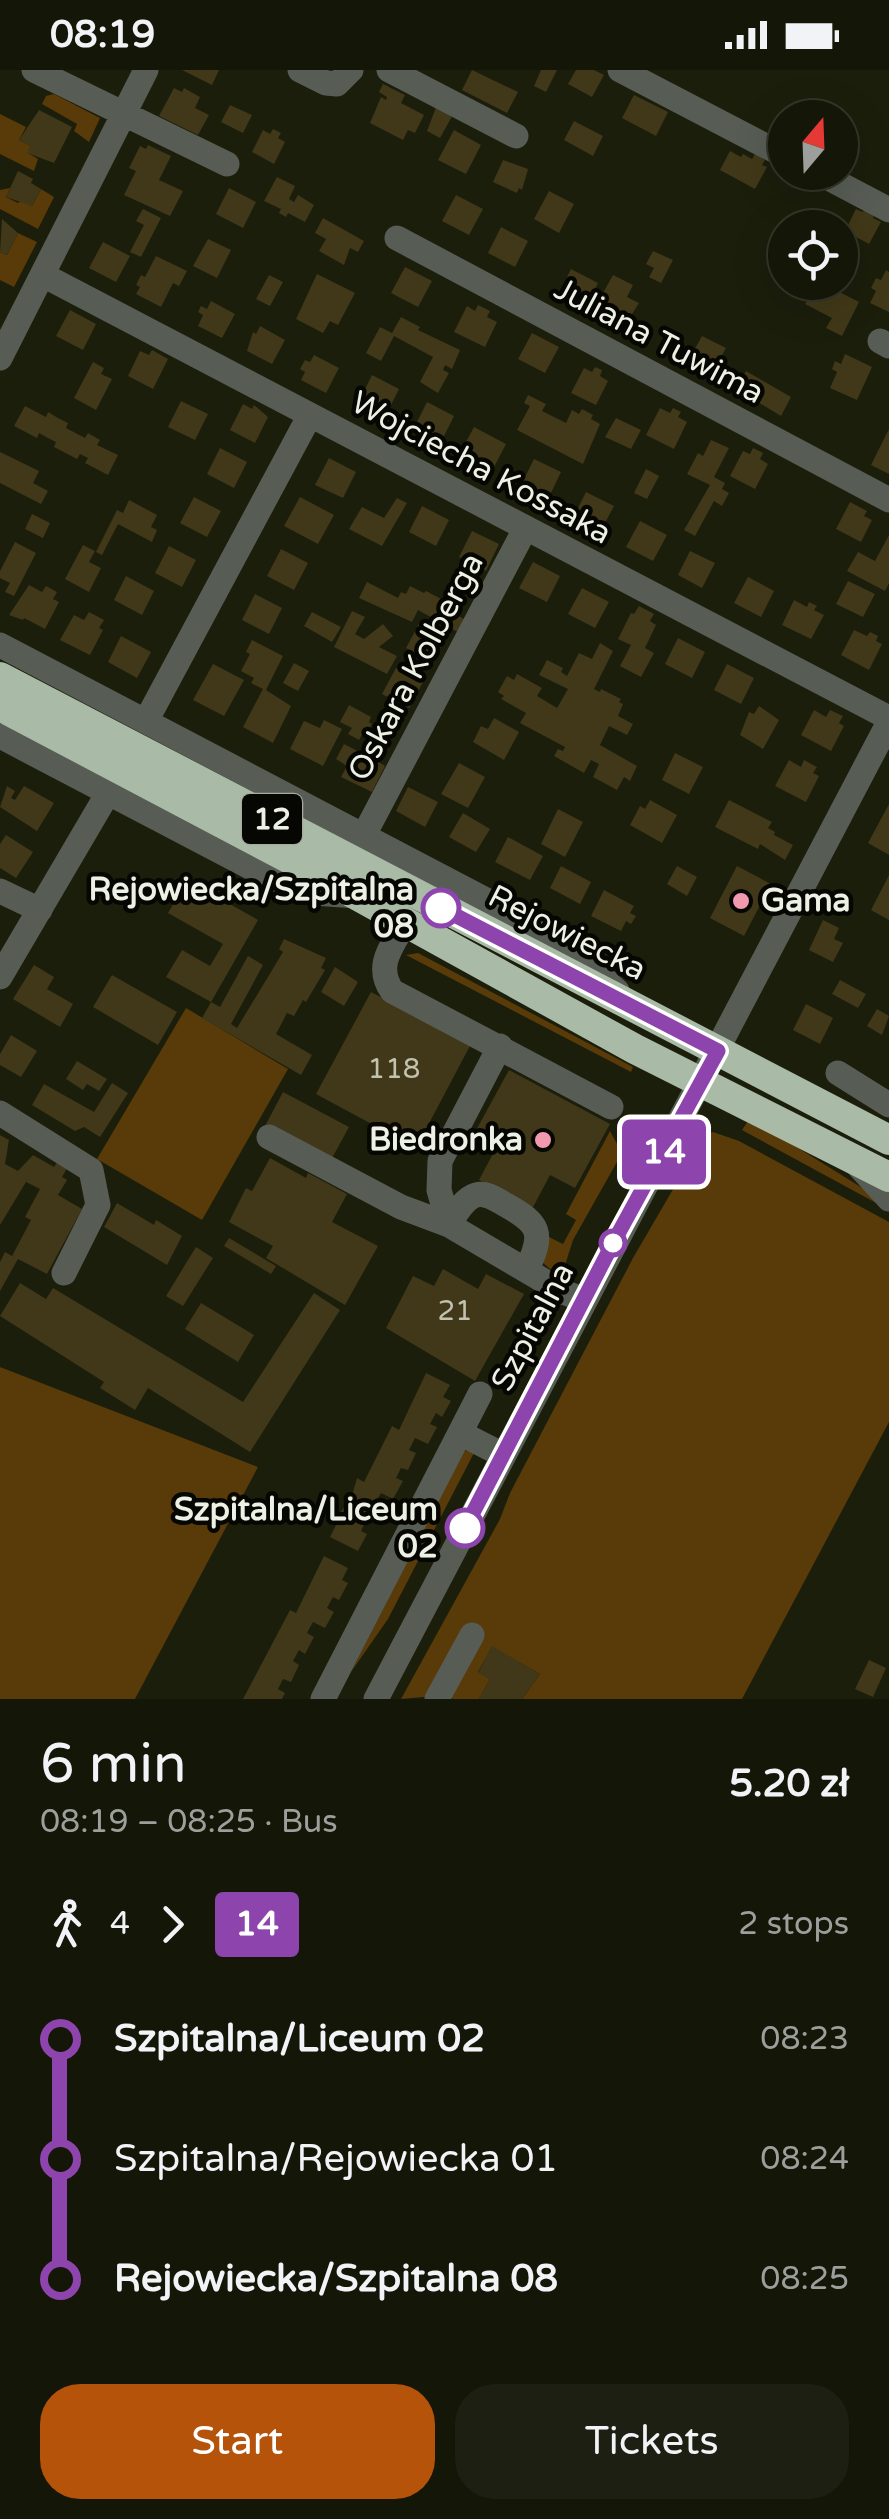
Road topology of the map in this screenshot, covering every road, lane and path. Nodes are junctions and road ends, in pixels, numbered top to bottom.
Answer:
1 (34, 70) edge
2 (146, 70) edge
3 (300, 70) edge
4 (351, 70) edge
5 (389, 70) edge
6 (620, 70) edge
7 (124, 115) junction
8 (516, 136) dead end
9 (768, 147) edge
10 (227, 164) dead end
11 (851, 190) edge
12 (889, 210) edge
13 (398, 238) dead end
14 (42, 275) junction
15 (0, 358) edge
16 (310, 415) junction
17 (889, 500) edge
18 (525, 529) junction
19 (0, 645) edge
20 (0, 677) edge
21 (0, 706) edge
22 (889, 720) edge
23 (146, 721) junction
24 (0, 736) edge
25 (108, 793) junction
26 (364, 836) junction
27 (0, 891) edge
28 (360, 896) junction
29 (40, 910) junction
30 (406, 922) junction
31 (0, 977) edge
32 (636, 1008) junction
33 (500, 1046) junction
34 (718, 1051) junction
35 (838, 1073) dead end
36 (702, 1083) junction
37 (889, 1104) edge
38 (611, 1107) dead end
39 (0, 1113) edge
40 (269, 1137) dead end
41 (889, 1140) edge
42 (849, 1156) junction
43 (889, 1176) edge
44 (889, 1199) edge
45 (449, 1225) junction
46 (527, 1269) junction
47 (64, 1274) dead end
48 (584, 1300) junction
49 (480, 1394) dead end
50 (460, 1433) junction
51 (503, 1455) junction
52 (472, 1636) dead end
53 (322, 1699) edge
54 (376, 1699) edge
55 (437, 1699) edge

1 - 7 street
2 - 7 street
3 - 4 street
5 - 8 street
6 - 9 street
7 - 10 street
7 - 14 street
11 - 12 street
13 - 17 street, Juliana Tuwima
14 - 15 street
14 - 16 street, Wojciecha Kossaka
16 - 18 street, Wojciecha Kossaka
16 - 23 street
18 - 22 street, Wojciecha Kossaka
18 - 26 street, Oskara Kolberga
19 - 23 street
20 - 32 highway, Rejowiecka / 12
21 - 28 highway, Rejowiecka / 12
22 - 34 street, Szpitalna
23 - 26 street
24 - 25 street, Rejowiecka
25 - 28 street, Rejowiecka
25 - 29 street
26 - 32 street
27 - 29 street
28 - 30 highway, Rejowiecka / 12
29 - 31 street
30 - 33 street
30 - 36 highway, Rejowiecka / 12
32 - 34 highway, Rejowiecka / 12
33 - 38 street
33 - 45 street
34 - 36 street, Szpitalna
34 - 41 highway, Rejowiecka / 12
35 - 37 street
36 - 42 highway, Rejowiecka / 12
36 - 48 street, Szpitalna
39 - 47 street
40 - 45 street
42 - 43 highway, Rejowiecka / 12
42 - 44 street
45 - 46 street
45 - 46 street
46 - 48 street
48 - 51 street, Szpitalna
49 - 50 street
50 - 51 street
50 - 53 street
51 - 54 street, Szpitalna
52 - 55 street

